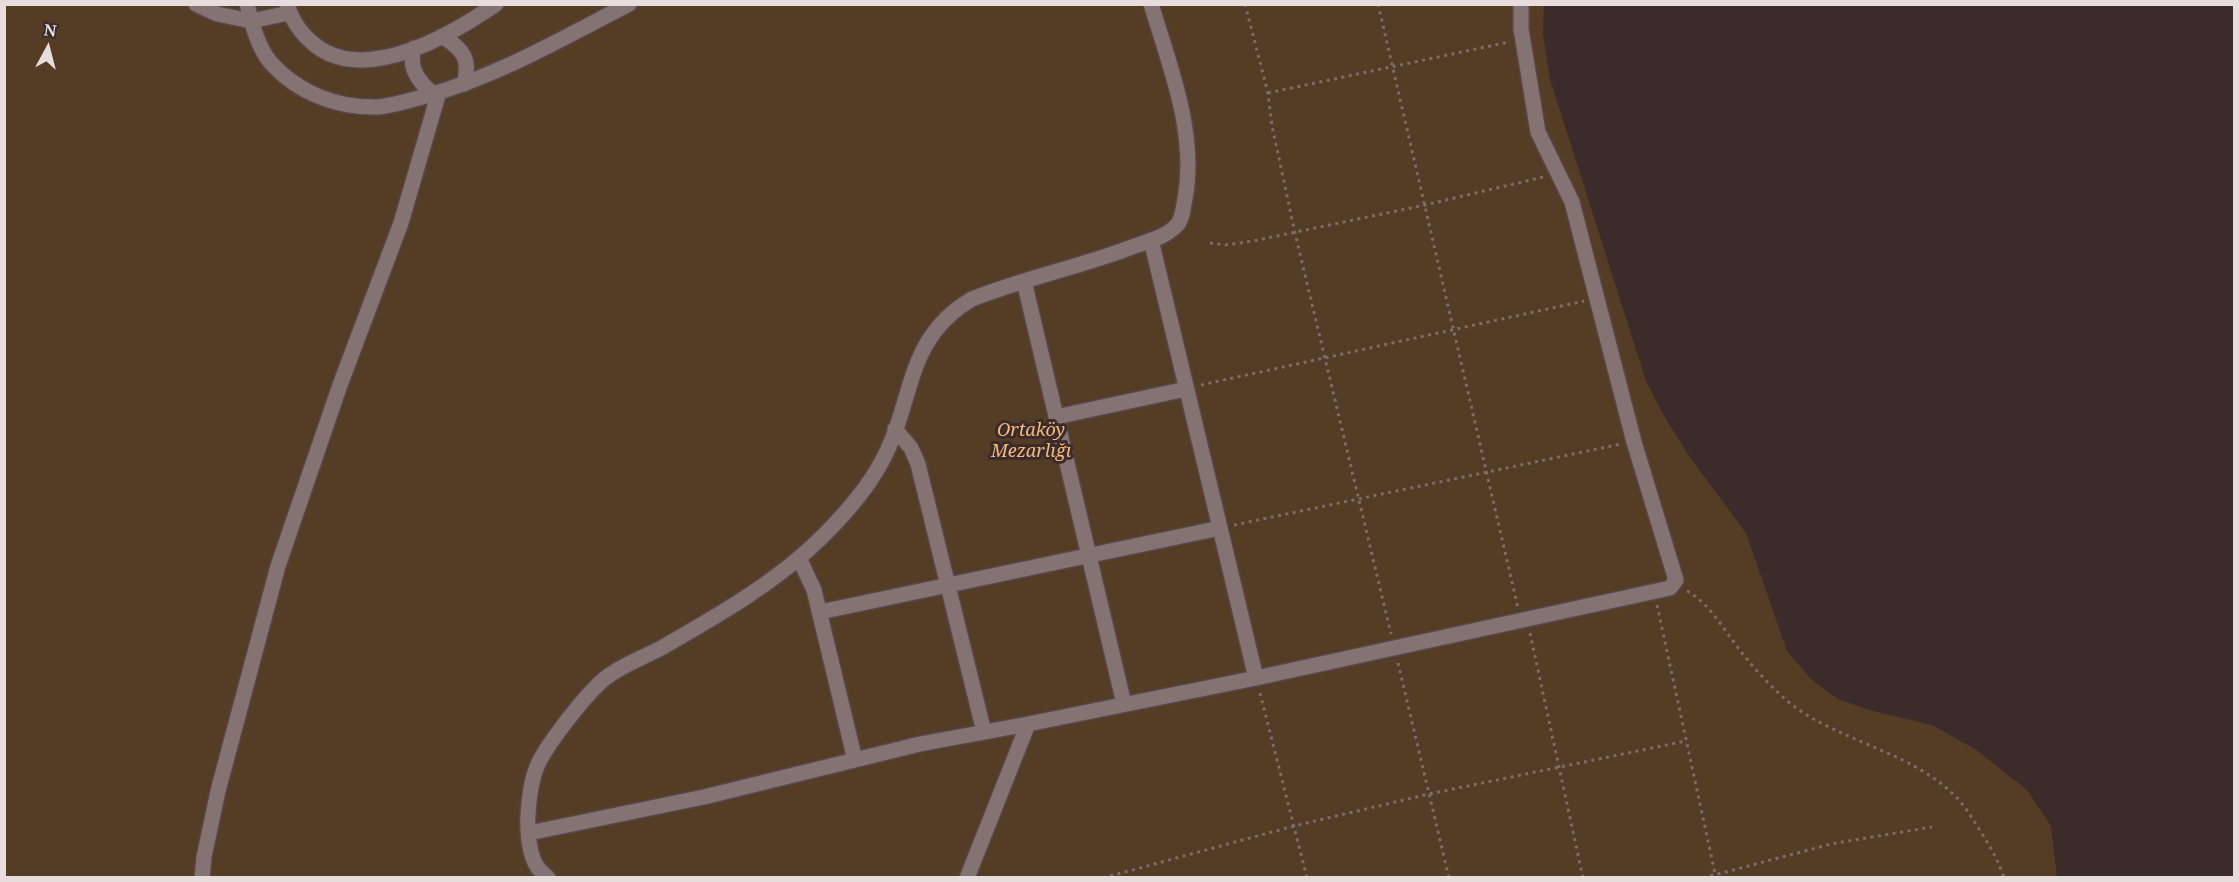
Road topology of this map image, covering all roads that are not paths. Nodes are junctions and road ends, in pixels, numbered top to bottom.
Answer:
1 (196, 4) edge
2 (247, 4) edge
3 (496, 4) edge
4 (629, 4) edge
5 (1151, 4) edge
6 (1521, 4) edge
7 (288, 9) edge
8 (251, 21) junction
9 (442, 36) junction
10 (414, 48) junction
11 (464, 84) junction
12 (436, 93) junction
13 (1151, 240) junction
14 (1024, 281) junction
15 (1186, 388) junction
16 (1056, 417) junction
17 (895, 429) junction
18 (1220, 528) junction
19 (1089, 555) junction
20 (799, 558) junction
21 (948, 585) junction
22 (820, 612) junction
23 (1256, 678) junction
24 (1124, 704) junction
25 (1028, 724) junction
26 (984, 732) junction
27 (855, 760) junction
28 (529, 833) junction
29 (202, 878) edge
30 (548, 878) edge
31 (967, 878) edge

1 - 8 street
2 - 8 street
3 - 9 street
4 - 11 street
5 - 13 street
6 - 23 street
7 - 8 street
7 - 10 street
8 - 12 street
9 - 10 street
9 - 11 street
10 - 12 street
11 - 12 street
12 - 29 street
13 - 14 street
13 - 15 street
14 - 16 street
14 - 17 street
15 - 16 street
15 - 18 street
16 - 19 street
17 - 20 street
17 - 21 street
18 - 19 street
18 - 23 street
19 - 21 street
19 - 24 street
20 - 22 street
20 - 28 street
21 - 22 street
21 - 26 street
22 - 27 street
23 - 24 street
24 - 25 street
25 - 26 street
25 - 31 street
26 - 27 street
27 - 28 street
28 - 30 street

